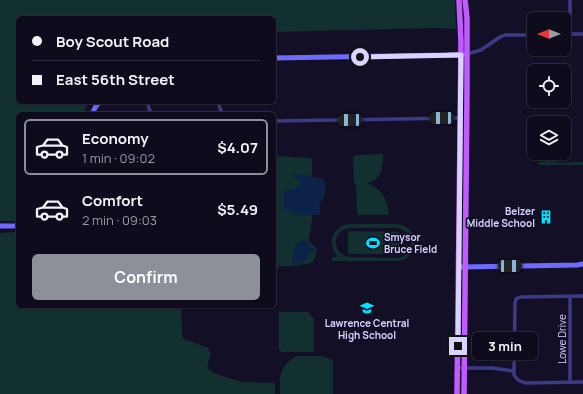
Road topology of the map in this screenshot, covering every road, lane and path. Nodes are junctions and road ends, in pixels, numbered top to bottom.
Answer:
1 (459, 0) edge
2 (465, 0) edge
3 (570, 0) edge
4 (570, 12) edge
5 (571, 34) edge
6 (583, 34) edge
7 (527, 35) edge
8 (464, 54) junction
9 (276, 58) edge
10 (460, 118) junction
11 (276, 121) edge
12 (463, 166) junction
13 (0, 226) edge
14 (16, 226) edge
15 (583, 264) edge
16 (462, 267) junction
17 (570, 296) junction
18 (583, 296) edge
19 (457, 368) junction
20 (464, 368) junction
21 (514, 371) junction
22 (570, 382) junction
23 (583, 382) edge
24 (457, 394) edge
25 (464, 394) edge

1 - 8 main road
2 - 8 main road
3 - 4 street
5 - 6 street
7 - 8 street
8 - 9 street
8 - 10 main road
8 - 12 main road
10 - 11 street
10 - 12 main road
12 - 16 main road
13 - 14 street
15 - 16 street
16 - 19 main road
16 - 20 main road
17 - 18 street
17 - 21 street
17 - 22 street, Lowe Drive
19 - 20 street
19 - 24 main road
20 - 21 street
20 - 25 main road
21 - 22 street
22 - 23 street

